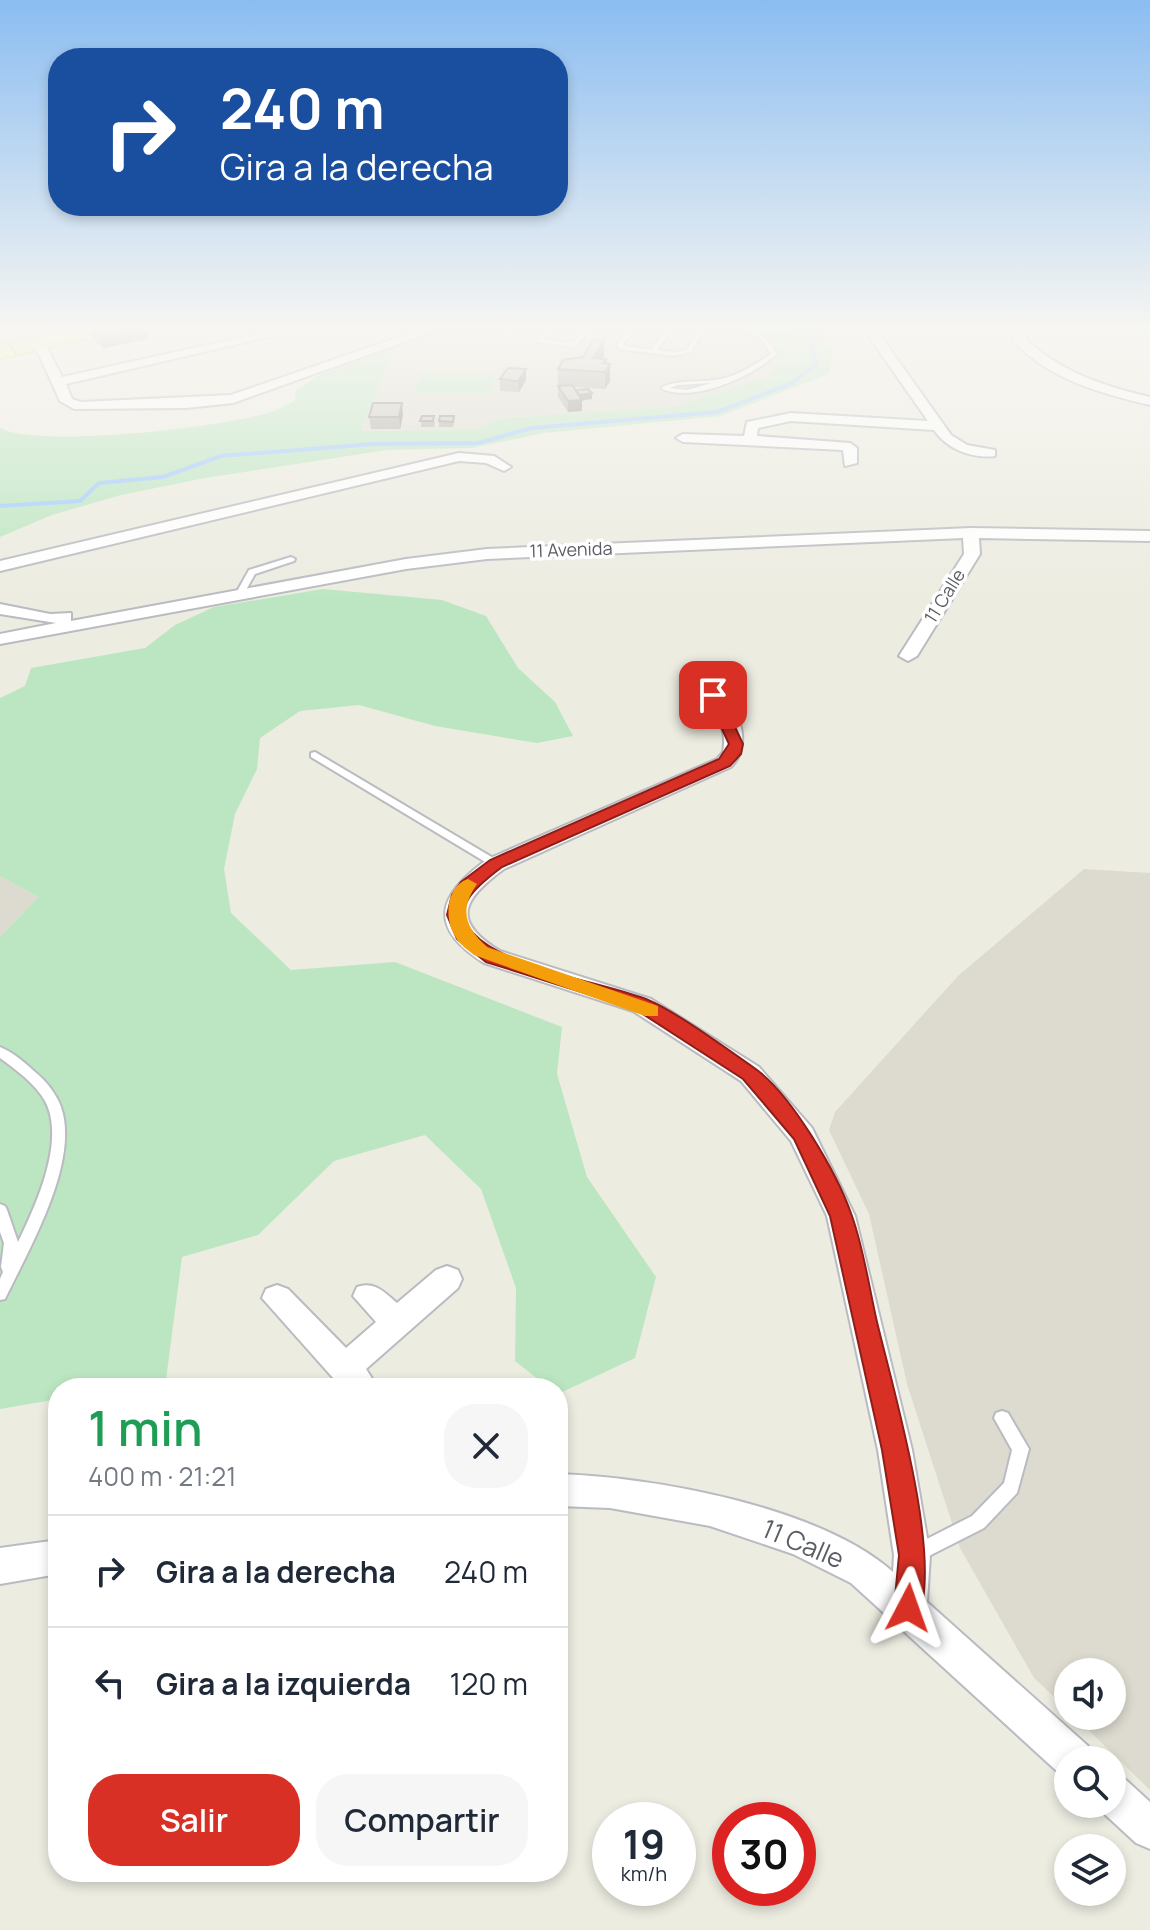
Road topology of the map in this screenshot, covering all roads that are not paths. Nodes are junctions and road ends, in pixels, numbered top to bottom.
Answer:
1 (786, 418) edge
2 (808, 418) edge
3 (930, 418) edge
4 (935, 426) junction
5 (683, 438) dead end
6 (750, 440) junction
7 (990, 453) dead end
8 (850, 463) dead end
9 (504, 467) dead end
10 (971, 533) junction
11 (1150, 536) edge
12 (291, 559) dead end
13 (0, 566) edge
14 (239, 595) junction
15 (0, 609) edge
16 (162, 610) junction
17 (0, 639) edge
18 (908, 656) dead end
19 (701, 688) dead end
20 (315, 755) dead end
21 (496, 864) junction
22 (0, 1052) edge
23 (0, 1210) edge
24 (447, 1279) dead end
25 (0, 1293) edge
26 (368, 1296) dead end
27 (277, 1298) dead end
28 (397, 1322) junction
29 (354, 1378) edge
30 (1002, 1418) dead end
31 (568, 1491) edge
32 (912, 1555) junction
33 (48, 1559) edge
34 (0, 1566) edge
35 (908, 1608) junction
36 (1059, 1746) edge
37 (1126, 1807) edge
38 (1150, 1829) edge

1 - 6 street
2 - 4 street
3 - 4 street
4 - 7 street
5 - 6 street
6 - 8 street
9 - 13 street
10 - 11 street, 11 Avenida
10 - 14 street, 11 Avenida
10 - 18 street, 11 Calle
12 - 14 lane
14 - 16 street, 11 Avenida
15 - 16 street
16 - 17 street, 11 Avenida
19 - 21 street
20 - 21 lane
21 - 32 street
22 - 25 lane
23 - 25 lane
24 - 28 street
26 - 28 street
27 - 29 street
28 - 29 street
30 - 32 lane
31 - 35 street, 11 Calle
32 - 35 street
33 - 34 street
35 - 36 street, 11 Calle
37 - 38 street

